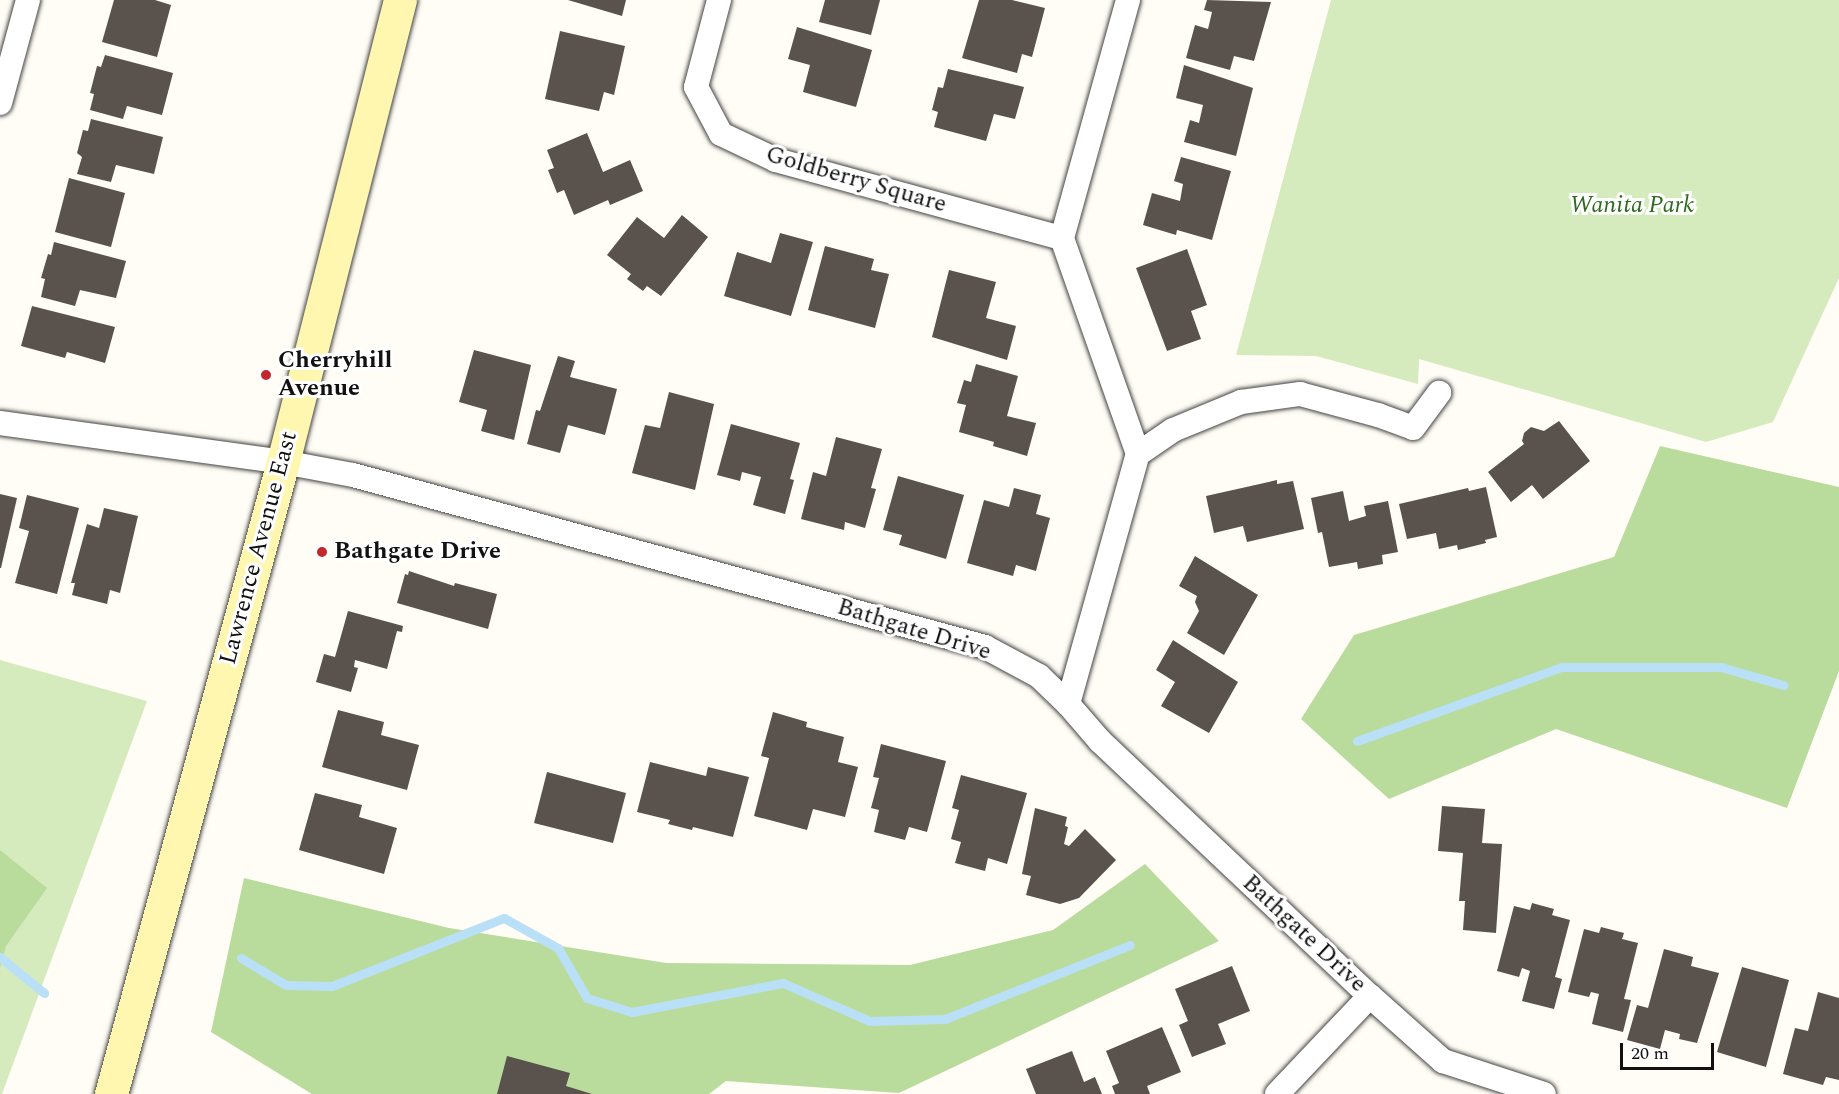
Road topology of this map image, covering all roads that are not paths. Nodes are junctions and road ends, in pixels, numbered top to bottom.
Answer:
1 (28, 0) edge
2 (400, 0) edge
3 (719, 0) edge
4 (1128, 0) edge
5 (0, 103) edge
6 (1062, 238) junction
7 (1439, 393) dead end
8 (0, 423) edge
9 (1138, 453) junction
10 (283, 462) junction
11 (1068, 704) junction
12 (1370, 996) junction
13 (111, 1094) edge
14 (1277, 1094) edge
15 (1544, 1094) edge

1 - 5 street
2 - 10 main road, Lawrence Avenue East
3 - 6 street, Goldberry Square
4 - 6 street
6 - 9 street
7 - 9 street
8 - 10 street
9 - 11 street
10 - 11 street, Bathgate Drive
10 - 13 main road, Lawrence Avenue East
11 - 12 street, Bathgate Drive
12 - 14 street
12 - 15 street, Bathgate Drive

